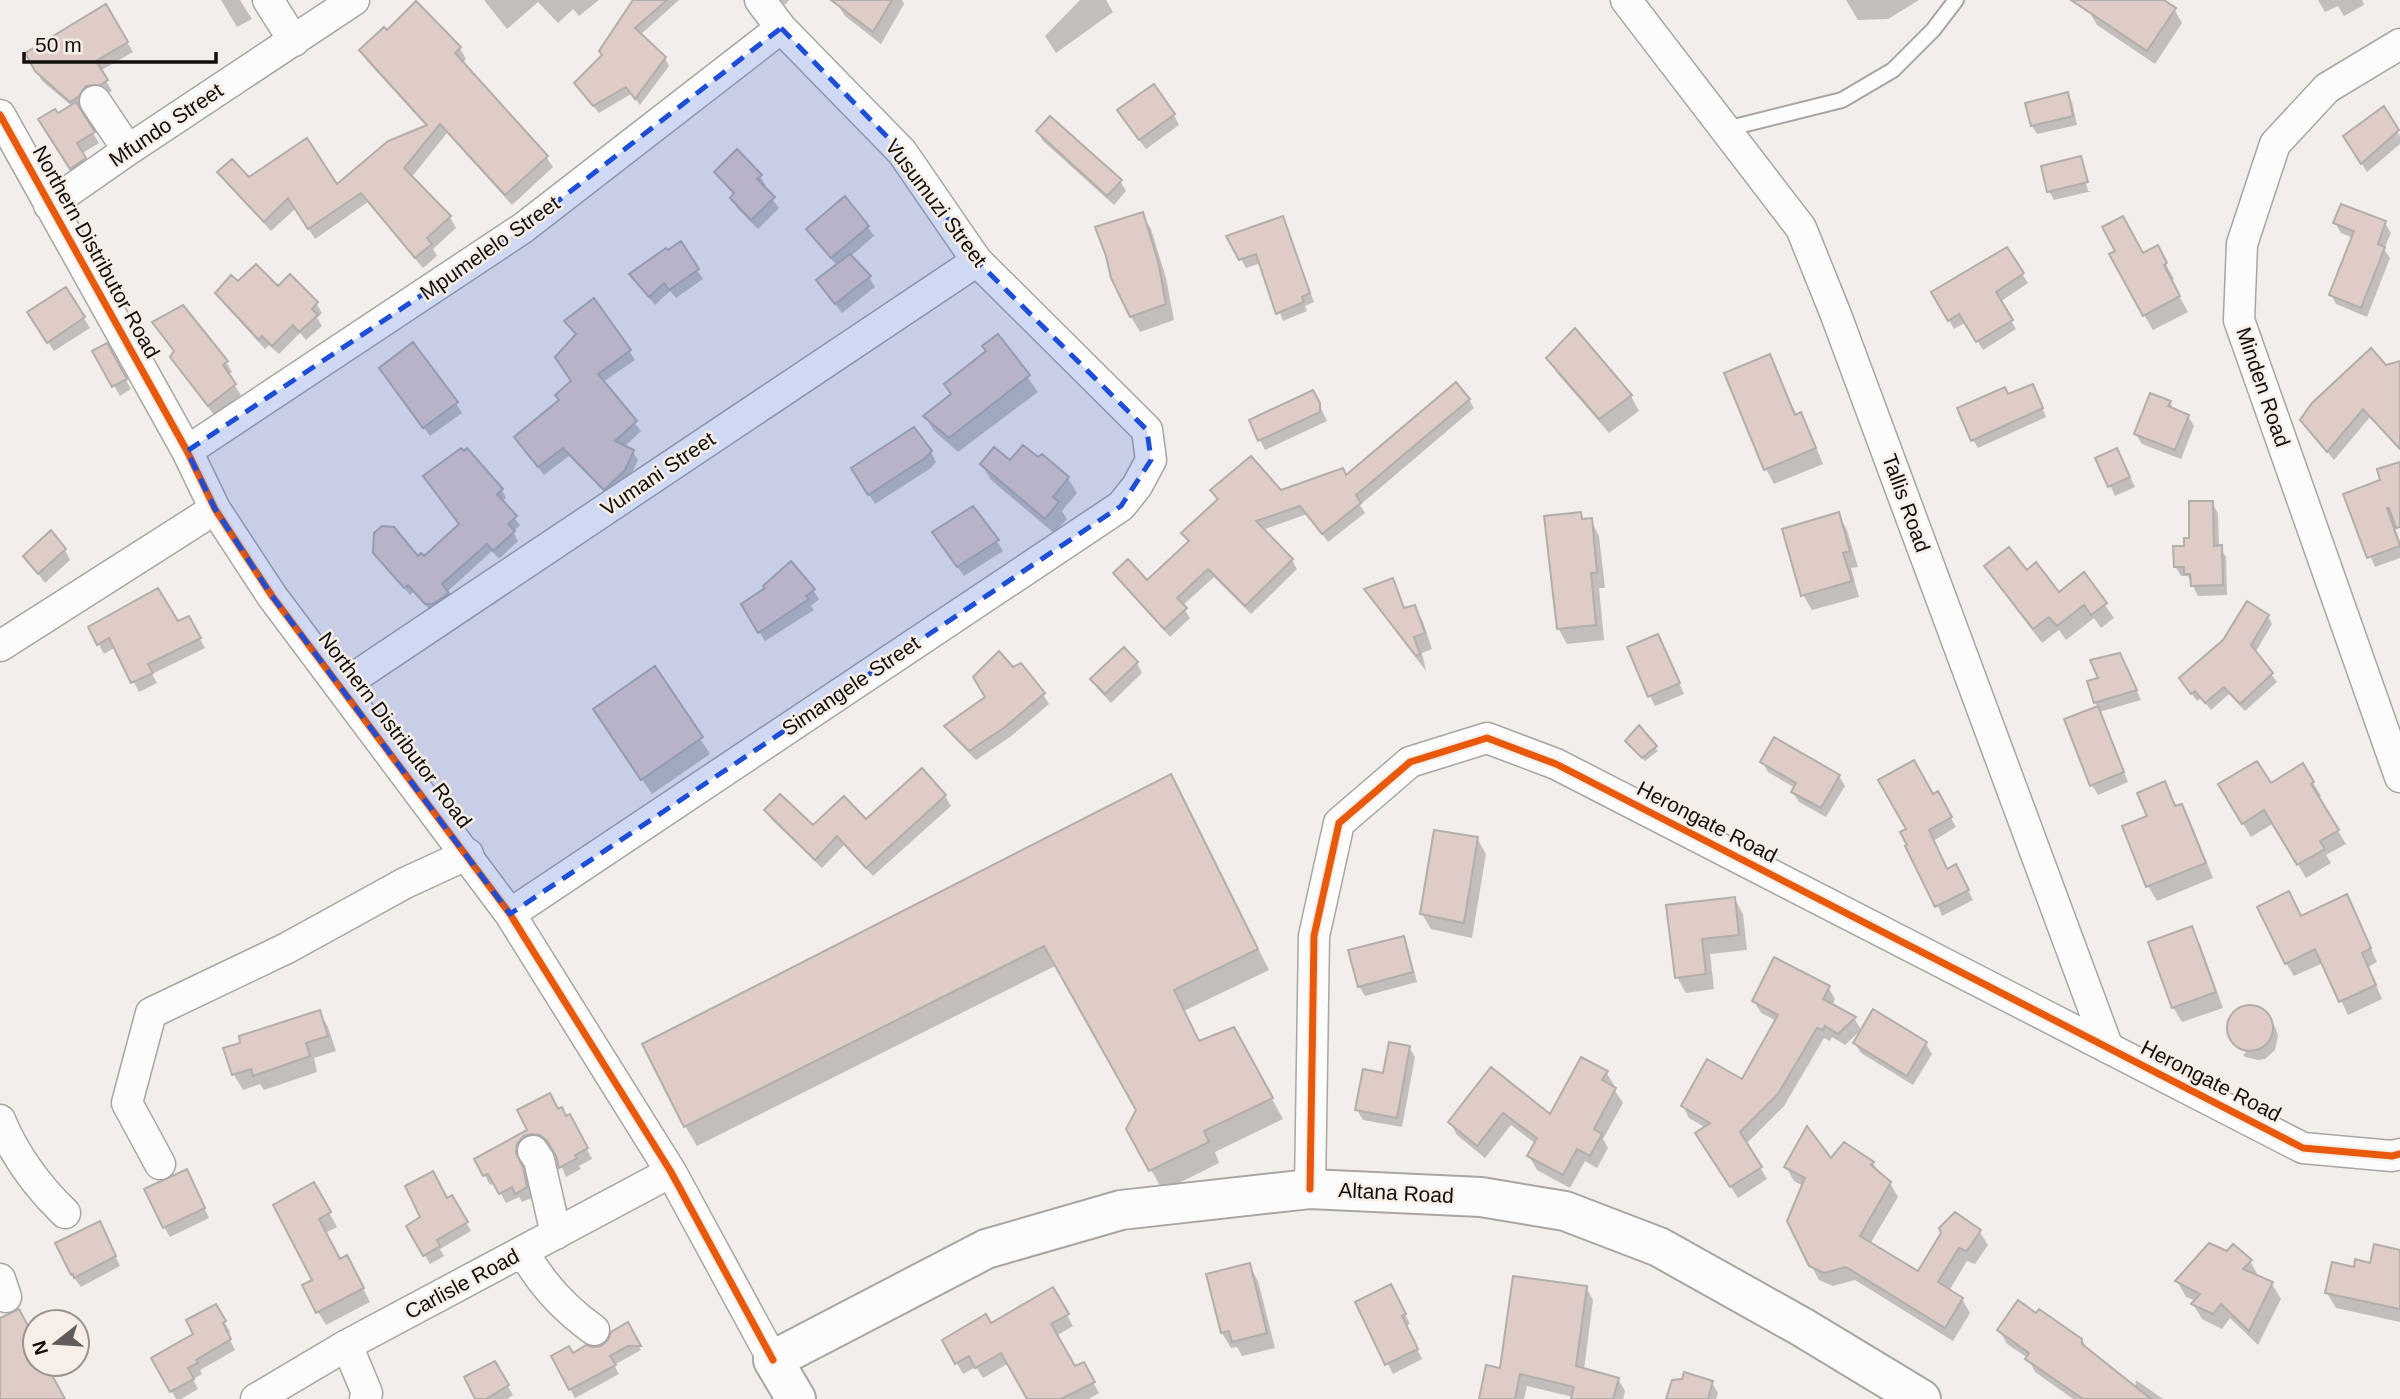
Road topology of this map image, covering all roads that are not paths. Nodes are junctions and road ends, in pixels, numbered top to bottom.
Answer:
1 (268, 0) edge
2 (354, 0) edge
3 (760, 0) edge
4 (1626, 0) edge
5 (1956, 0) edge
6 (781, 28) junction
7 (294, 41) junction
8 (2400, 44) edge
9 (95, 101) dead end
10 (0, 115) edge
11 (1726, 128) junction
12 (128, 150) junction
13 (49, 205) junction
14 (976, 261) junction
15 (1147, 430) joint
16 (187, 452) junction
17 (215, 509) junction
18 (0, 646) edge
19 (340, 687) junction
20 (2400, 777) edge
21 (468, 854) junction
22 (510, 914) junction
23 (2108, 1048) junction
24 (0, 1120) edge
25 (533, 1151) dead end
26 (2400, 1154) edge
27 (160, 1164) dead end
28 (671, 1172) junction
29 (1310, 1189) junction
30 (65, 1213) dead end
31 (555, 1234) junction
32 (523, 1251) junction
33 (594, 1330) dead end
34 (347, 1345) junction
35 (773, 1360) junction
36 (257, 1399) edge
37 (365, 1399) edge
38 (796, 1399) edge
39 (1921, 1399) edge

1 - 7 street
2 - 7 street, Mfundo Street
3 - 6 street, Vusumuzi Street
4 - 11 street, Tallis Road
5 - 11 lane
6 - 14 street, Vusumuzi Street
6 - 16 street, Mpumelelo Street
7 - 12 street, Mfundo Street
8 - 20 street, Minden Road
9 - 12 street
10 - 13 street, Northern Distributor Road
11 - 23 street, Tallis Road
12 - 13 street, Mfundo Street
13 - 16 street, Northern Distributor Road
14 - 15 street, Vusumuzi Street
14 - 19 street, Vumani Street
15 - 22 street, Simangele Street
16 - 17 street, Northern Distributor Road
17 - 18 street
17 - 19 street, Northern Distributor Road
19 - 21 street, Northern Distributor Road
21 - 22 street, Northern Distributor Road
21 - 27 street
22 - 28 street, Northern Distributor Road
23 - 26 street, Herongate Road
23 - 29 street, Herongate Road
24 - 30 street
25 - 31 street
28 - 31 street, Carlisle Road
28 - 35 street, Northern Distributor Road
29 - 35 main road, Altana Road
29 - 39 main road, Altana Road
31 - 32 street, Carlisle Road
32 - 33 street
32 - 34 street, Carlisle Road
34 - 36 street, Carlisle Road
34 - 37 street
35 - 38 main road

